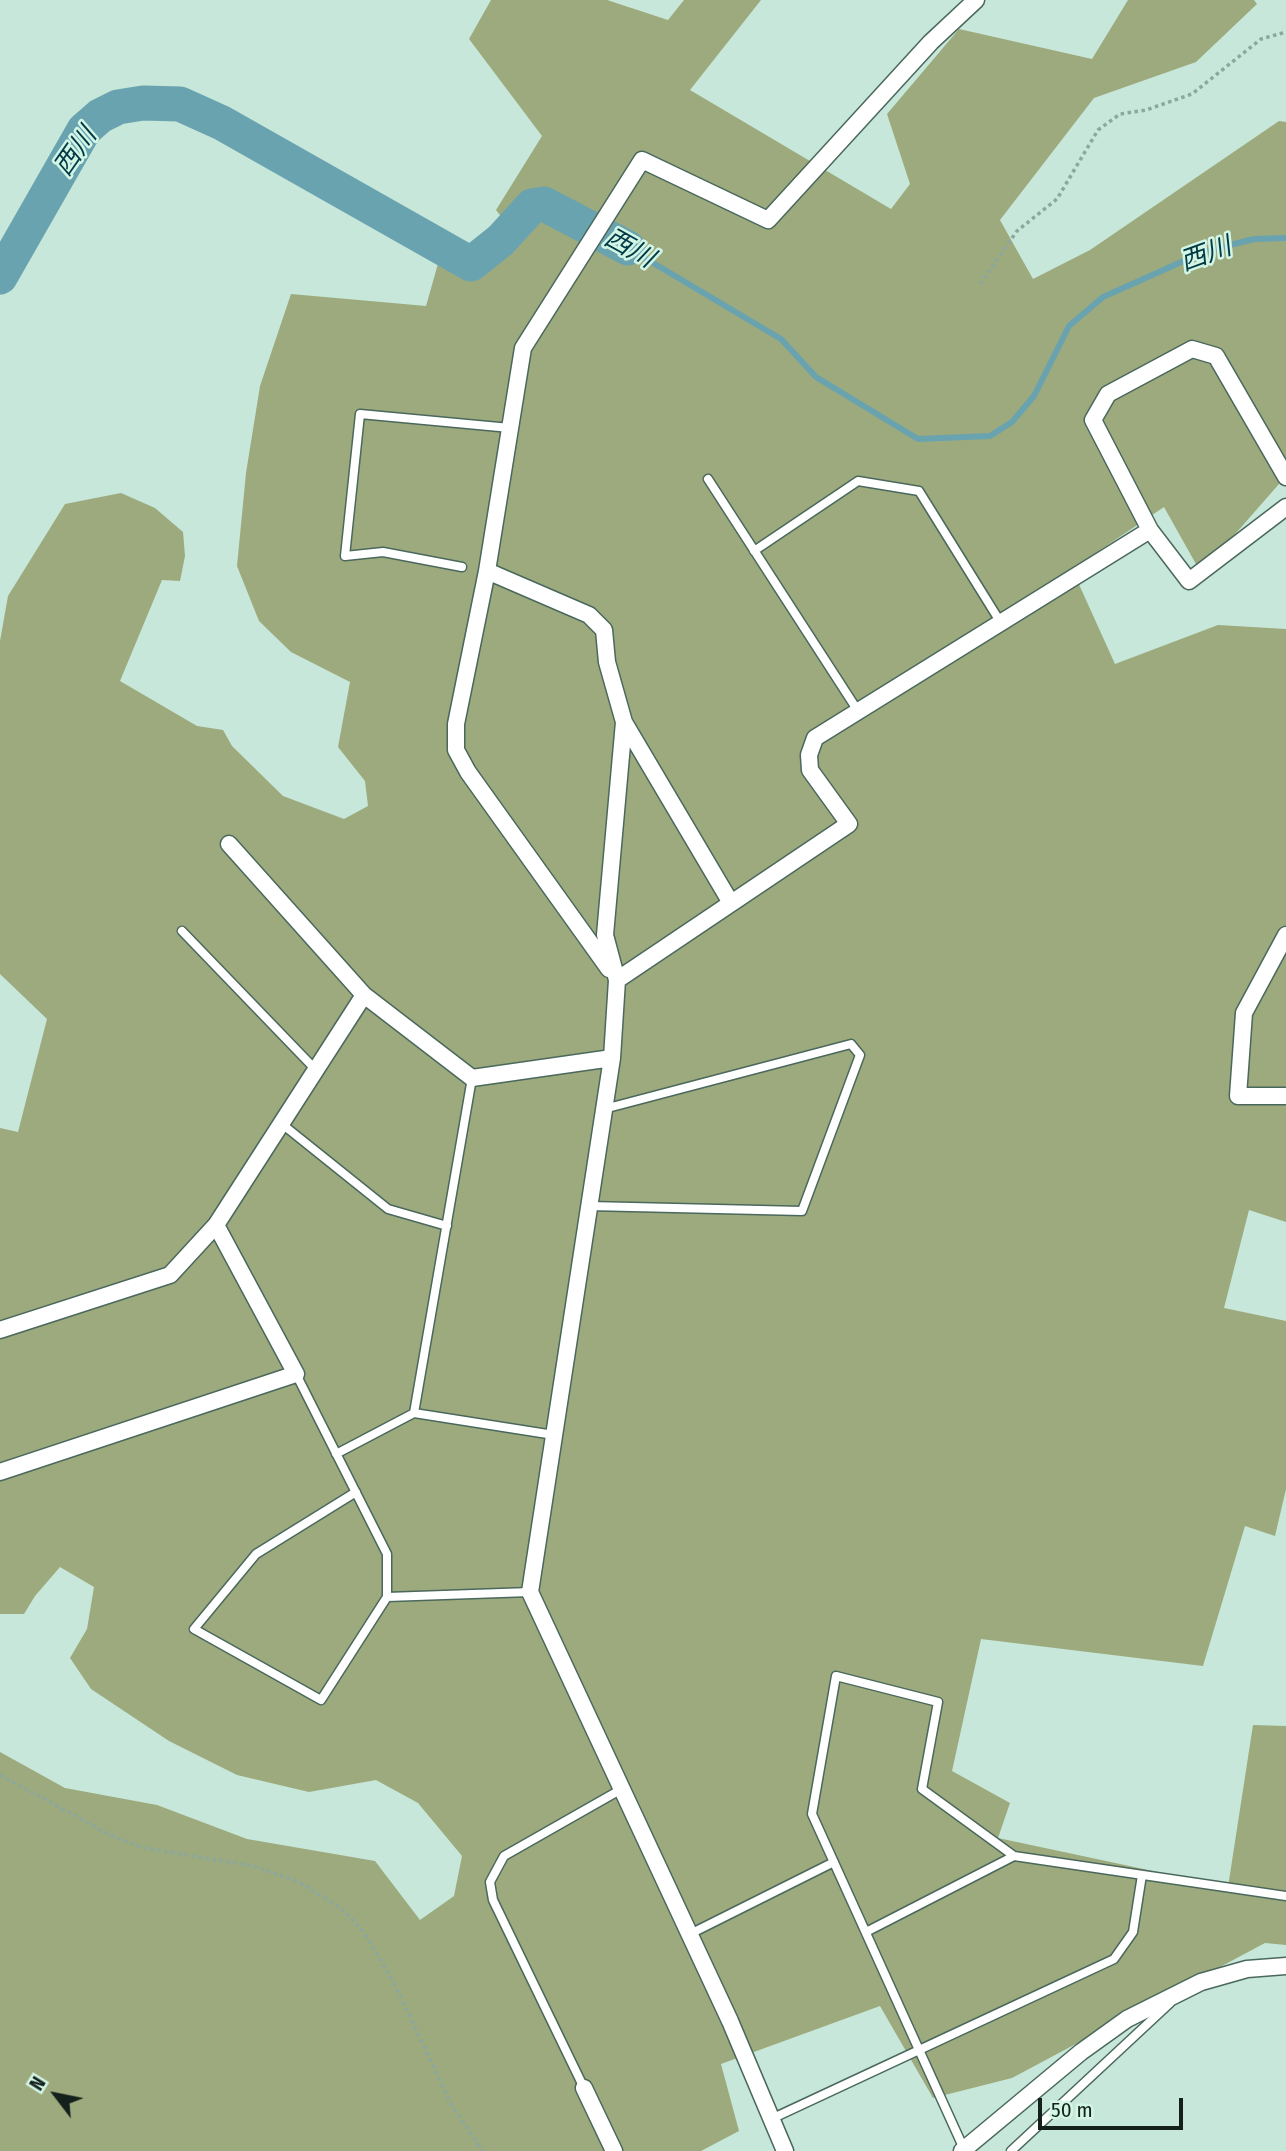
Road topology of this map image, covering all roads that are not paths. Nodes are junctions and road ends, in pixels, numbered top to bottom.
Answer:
1 (976, 0) edge
2 (510, 428) junction
3 (1286, 477) edge
4 (708, 479) dead end
5 (1286, 507) edge
6 (1150, 530) junction
7 (754, 551) junction
8 (462, 567) dead end
9 (487, 571) junction
10 (1001, 623) junction
11 (858, 711) junction
12 (624, 722) junction
13 (229, 844) dead end
14 (731, 903) junction
15 (182, 931) dead end
16 (1286, 935) edge
17 (617, 980) junction
18 (364, 995) junction
19 (612, 1058) junction
20 (316, 1070) junction
21 (472, 1078) junction
22 (1286, 1096) edge
23 (604, 1109) junction
24 (282, 1124) junction
25 (589, 1206) junction
26 (216, 1225) junction
27 (447, 1226) junction
28 (0, 1330) edge
29 (296, 1374) junction
30 (414, 1413) junction
31 (554, 1435) junction
32 (336, 1454) junction
33 (0, 1472) edge
34 (356, 1492) junction
35 (530, 1592) junction
36 (387, 1597) junction
37 (620, 1790) junction
38 (1014, 1856) junction
39 (834, 1862) junction
40 (1142, 1875) junction
41 (1286, 1896) edge
42 (866, 1932) junction
43 (688, 1935) junction
44 (1286, 1966) edge
45 (1179, 1993) junction
46 (918, 2048) junction
47 (584, 2088) joint
48 (771, 2119) junction
49 (963, 2150) edge
50 (614, 2151) edge
51 (785, 2151) edge
52 (1011, 2151) edge

1 - 2 street
2 - 8 lane
2 - 9 street
3 - 6 street
4 - 7 lane
5 - 6 street
6 - 10 street
7 - 10 lane
7 - 11 lane
9 - 12 street
9 - 17 street
10 - 11 street
11 - 14 street
12 - 14 street
12 - 17 street
13 - 18 street
14 - 17 street
15 - 20 lane
16 - 22 street
17 - 19 street
18 - 20 street
18 - 21 street
19 - 21 street
19 - 23 street
20 - 24 street
21 - 27 lane
23 - 25 street
23 - 25 lane
24 - 26 street
24 - 27 lane
25 - 31 street
26 - 28 street
26 - 29 street
27 - 30 lane
29 - 32 lane
29 - 33 street
30 - 31 lane
30 - 32 lane
31 - 35 street
32 - 34 lane
34 - 36 lane
34 - 36 lane
35 - 36 lane
35 - 37 street
37 - 43 street
37 - 47 lane
38 - 39 lane
38 - 40 lane
38 - 42 lane
39 - 42 lane
39 - 43 lane
40 - 41 lane
40 - 46 lane
42 - 46 lane
43 - 48 street
44 - 45 street
45 - 49 street
45 - 52 lane
46 - 48 lane
46 - 49 lane
47 - 50 street
48 - 51 street

